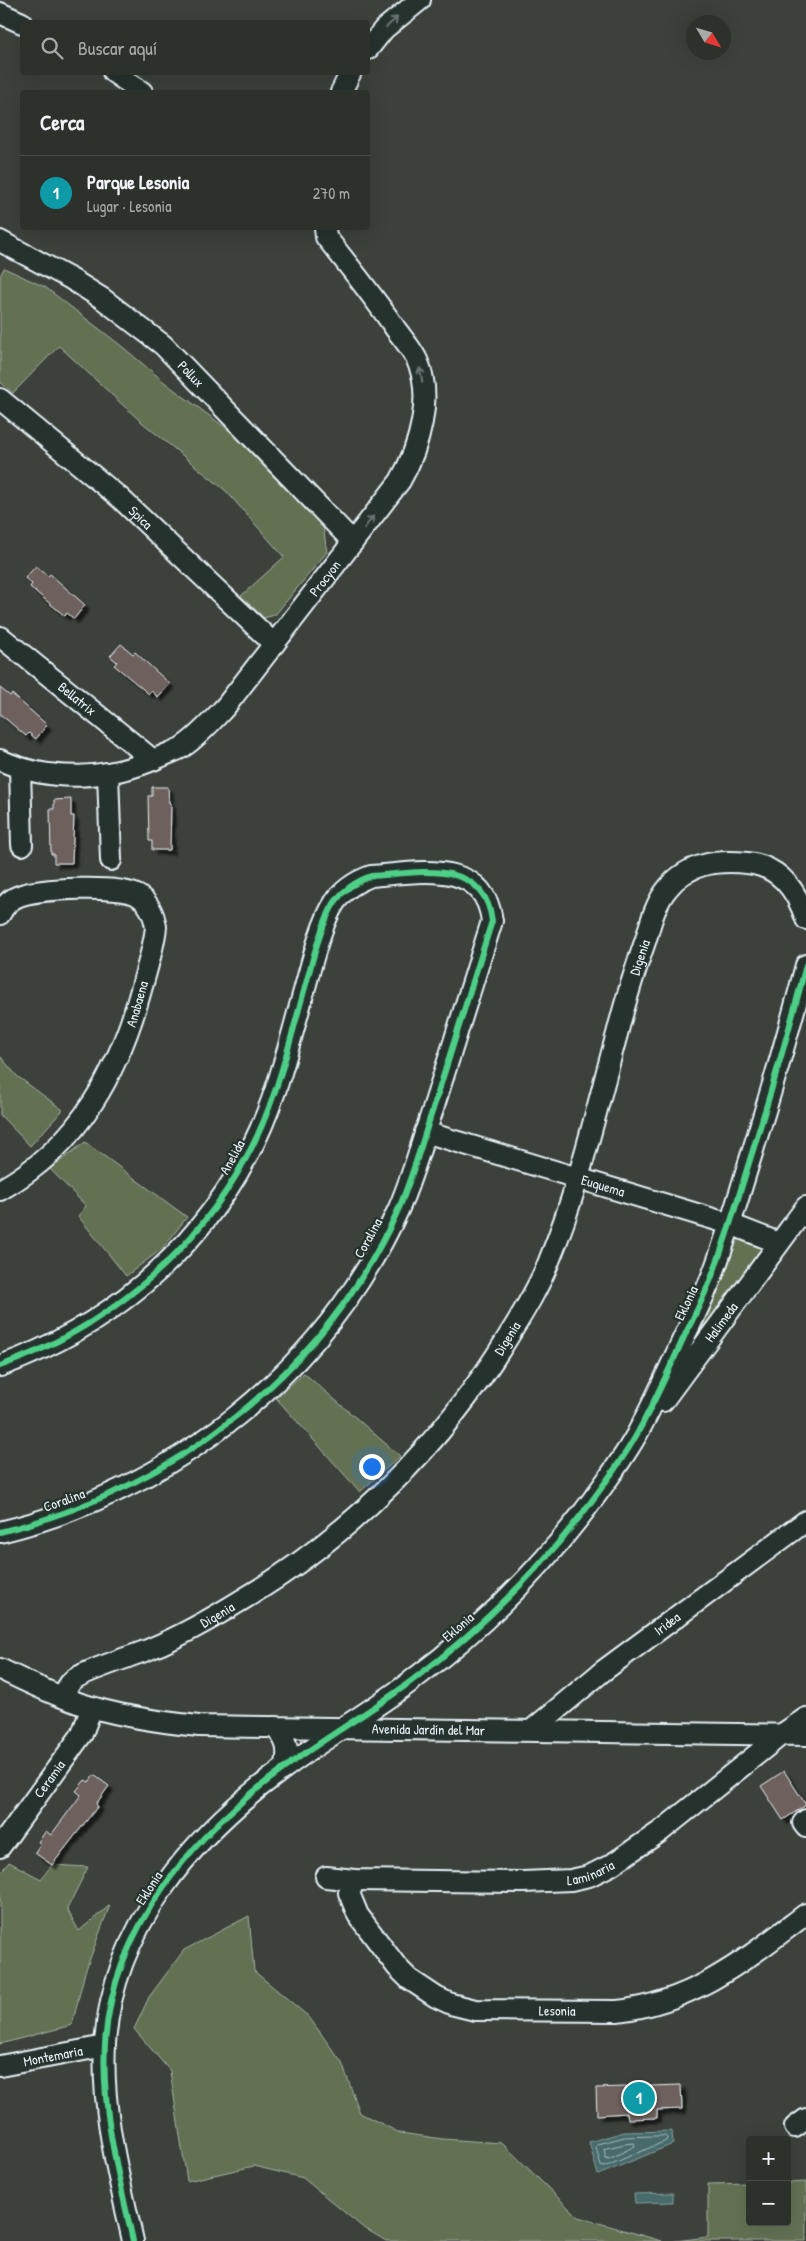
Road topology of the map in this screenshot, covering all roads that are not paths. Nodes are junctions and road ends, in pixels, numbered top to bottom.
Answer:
1 (420, 0) edge
2 (0, 13) edge
3 (20, 22) edge
4 (370, 46) edge
5 (117, 75) edge
6 (350, 75) edge
7 (139, 90) edge
8 (342, 90) edge
9 (321, 231) edge
10 (0, 242) edge
11 (0, 399) edge
12 (353, 542) junction
13 (1, 637) edge
14 (274, 644) junction
15 (0, 760) edge
16 (153, 760) junction
17 (20, 768) junction
18 (108, 774) junction
19 (22, 845) dead end
20 (112, 860) dead end
21 (371, 876) joint
22 (0, 914) edge
23 (806, 918) edge
24 (806, 965) edge
25 (425, 1132) junction
26 (578, 1177) junction
27 (0, 1190) edge
28 (806, 1207) edge
29 (730, 1224) junction
30 (779, 1243) junction
31 (0, 1366) edge
32 (636, 1436) junction
33 (806, 1521) edge
34 (0, 1532) edge
35 (0, 1669) edge
36 (62, 1697) junction
37 (92, 1707) junction
38 (806, 1718) edge
39 (274, 1727) junction
40 (343, 1729) junction
41 (532, 1730) junction
42 (781, 1735) junction
43 (806, 1735) edge
44 (285, 1767) junction
45 (806, 1820) edge
46 (806, 1827) edge
47 (0, 1846) edge
48 (326, 1876) dead end
49 (355, 1880) junction
50 (806, 1914) edge
51 (105, 2046) junction
52 (0, 2066) edge
53 (133, 2241) edge

4 -> 1 street
2 - 3 street
5 - 7 street
6 - 8 street
12 -> 9 street, Procyon
10 - 12 street, Pollux
11 - 14 street, Spica
12 - 14 street, Procyon
13 - 16 street, Bellatrix
14 - 16 street, Procyon
15 - 17 street, Procyon
16 - 18 street, Procyon
17 - 18 street, Procyon
17 - 19 street
18 - 20 street
21 - 25 street, Coralina
21 - 31 street, Anelida
22 - 27 street, Anabaena
23 - 26 street, Digenia
24 - 29 street, Eklonia
25 - 26 street, Euquema
25 - 34 street, Coralina
26 - 29 street, Euquema
26 - 36 street, Digenia
28 - 30 street, Halimeda
29 - 30 street, Euquema
29 - 32 street, Eklonia
30 - 32 street, Halimeda
32 - 40 street, Eklonia
33 - 41 street, Iridea
35 - 36 street, Avenida Jardín del Mar
36 - 37 street, Avenida Jardín del Mar
37 - 39 street, Avenida Jardín del Mar
37 - 47 street, Ceramia
38 - 42 street, Laminaria
39 - 40 street, Avenida Jardín del Mar
39 - 44 street
40 - 41 street, Avenida Jardín del Mar
40 - 44 street, Eklonia
41 - 42 street, Avenida Jardín del Mar
42 - 43 street, Avenida Jardín del Mar
42 - 49 street, Laminaria
44 - 51 street, Eklonia
45 - 46 street
48 - 49 street, Laminaria
49 - 50 street, Lesonia
51 - 52 street, Montemaria
51 - 53 street, Eklonia

